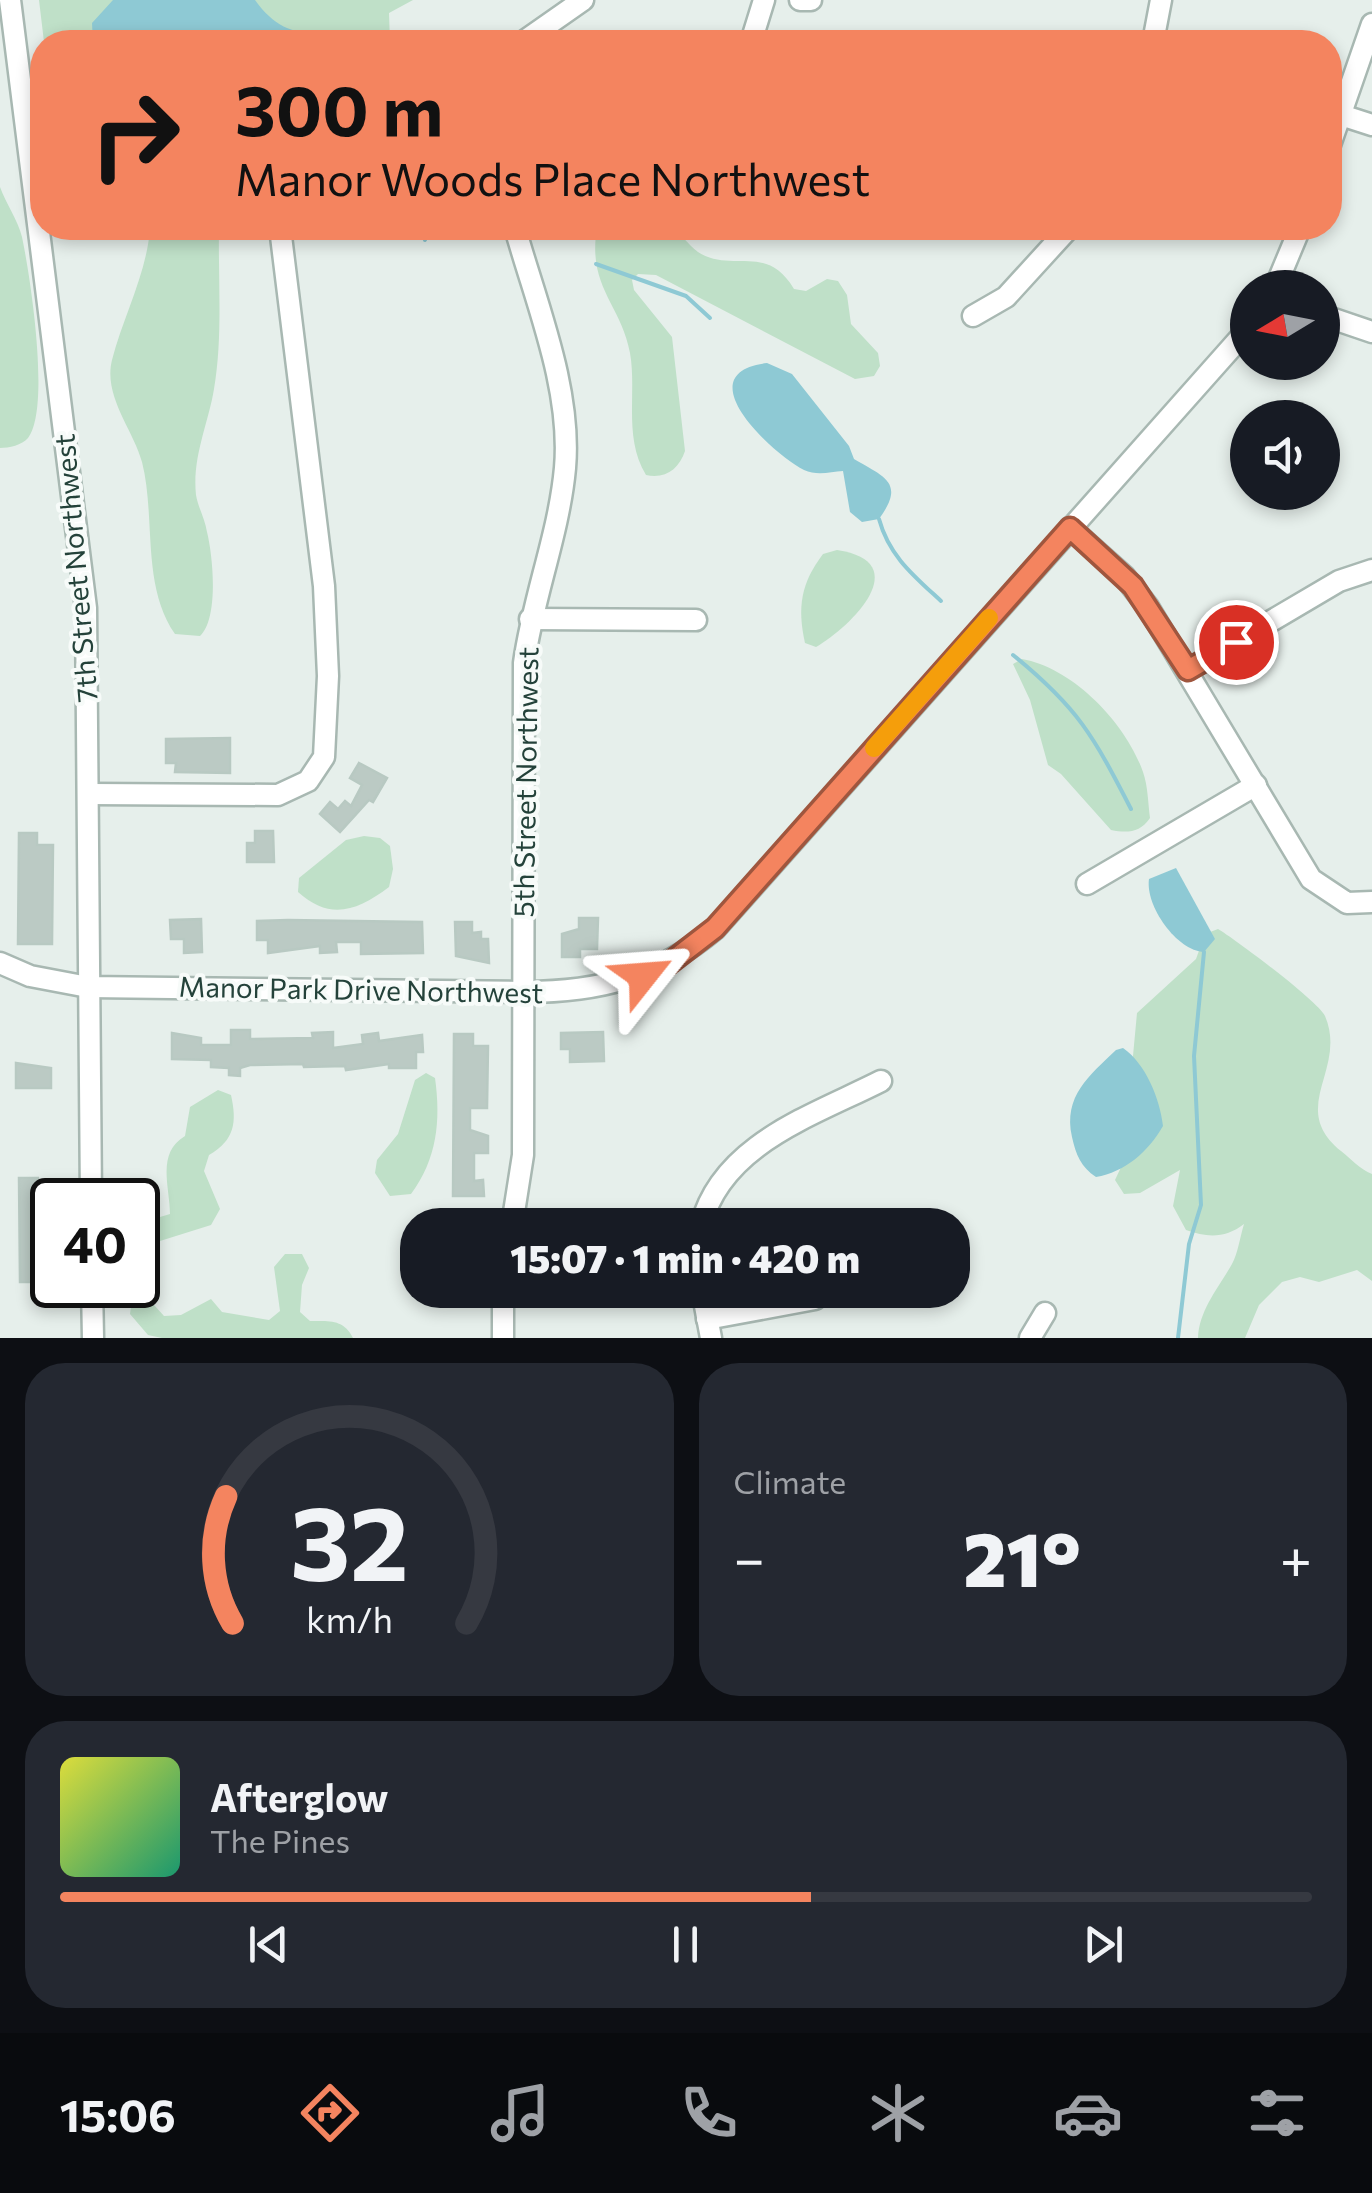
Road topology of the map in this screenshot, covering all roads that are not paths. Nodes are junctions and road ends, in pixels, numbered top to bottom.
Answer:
1 (10, 0) edge
2 (583, 0) edge
3 (764, 0) edge
4 (800, 0) edge
5 (810, 0) edge
6 (1161, 0) edge
7 (1372, 24) edge
8 (540, 30) edge
9 (755, 30) edge
10 (1156, 30) edge
11 (1342, 111) edge
12 (30, 113) edge
13 (1342, 114) edge
14 (1372, 125) edge
15 (46, 240) edge
16 (282, 240) edge
17 (518, 240) edge
18 (1058, 240) edge
19 (1295, 240) edge
20 (1282, 270) edge
21 (972, 316) dead end
22 (1340, 321) edge
23 (1372, 332) edge
24 (1230, 349) edge
25 (1070, 528) junction
26 (1372, 570) edge
27 (530, 618) junction
28 (696, 620) dead end
29 (1188, 670) junction
30 (1256, 784) junction
31 (90, 794) junction
32 (1086, 884) dead end
33 (1372, 902) edge
34 (0, 962) edge
35 (88, 988) junction
36 (524, 992) junction
37 (880, 1081) dead end
38 (91, 1178) edge
39 (515, 1208) edge
40 (707, 1208) edge
41 (92, 1308) edge
42 (504, 1308) edge
43 (783, 1308) edge
44 (1045, 1313) dead end
45 (709, 1328) edge
46 (93, 1338) edge
47 (503, 1338) edge
48 (1030, 1338) edge

1 - 12 street, 7th Street Northwest
2 - 8 street
3 - 9 street
4 - 5 street
6 - 10 street
7 - 11 street
13 - 14 street
15 - 31 street, 7th Street Northwest
16 - 31 street
17 - 27 street, 5th Street Northwest
18 - 21 street
19 - 20 street
22 - 23 street
24 - 25 street, Manor Park Drive Northwest
25 - 29 street
25 - 36 street, Manor Park Drive Northwest
26 - 29 street
27 - 28 street
27 - 36 street, 5th Street Northwest
29 - 30 street
30 - 32 street
30 - 33 street
31 - 35 street, 7th Street Northwest
34 - 35 street, Manor Park Drive Northwest
35 - 36 street, Manor Park Drive Northwest
35 - 38 street, 7th Street Northwest
36 - 39 street, 5th Street Northwest
37 - 40 street
41 - 46 street
42 - 47 street
43 - 45 street
44 - 48 street

